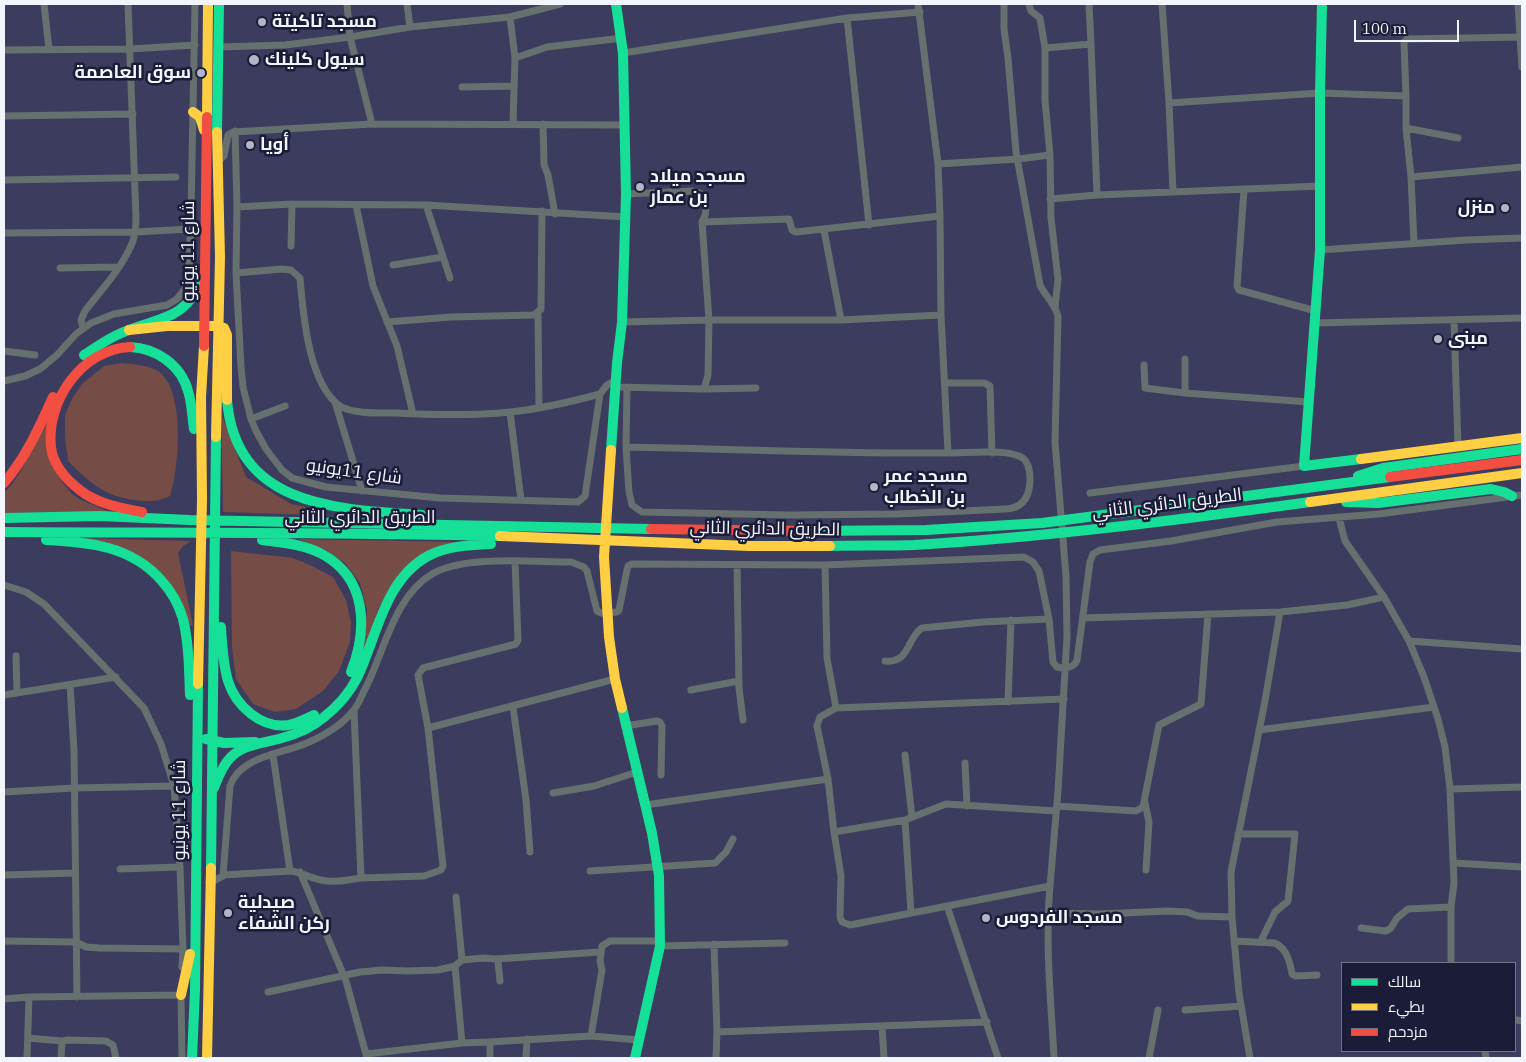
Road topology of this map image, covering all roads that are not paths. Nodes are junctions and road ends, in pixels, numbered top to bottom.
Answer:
1 (44, 4) edge
2 (128, 4) edge
3 (195, 4) edge
4 (208, 4) edge
5 (219, 4) edge
6 (347, 4) edge
7 (407, 4) edge
8 (560, 4) edge
9 (616, 4) edge
10 (918, 4) edge
11 (1004, 4) edge
12 (1029, 4) edge
13 (1089, 4) edge
14 (1162, 4) edge
15 (1322, 4) edge
16 (1518, 4) edge
17 (920, 12) junction
18 (510, 17) junction
19 (847, 18) junction
20 (410, 28) junction
21 (350, 37) junction
22 (1520, 37) junction
23 (622, 38) junction
24 (1091, 44) junction
25 (194, 45) junction
26 (218, 47) junction
27 (1045, 48) junction
28 (49, 49) junction
29 (130, 49) junction
30 (4, 50) edge
31 (623, 52) junction
32 (514, 58) junction
33 (1522, 67) edge
34 (514, 86) junction
35 (462, 87) dead end
36 (1320, 93) junction
37 (1406, 96) junction
38 (1169, 103) junction
39 (193, 112) junction
40 (133, 114) junction
41 (4, 116) edge
42 (513, 123) junction
43 (372, 124) junction
44 (543, 124) junction
45 (626, 125) junction
46 (1406, 128) junction
47 (235, 132) junction
48 (206, 137) junction
49 (1458, 138) dead end
50 (1050, 155) junction
51 (1018, 159) junction
52 (217, 162) junction
53 (938, 164) junction
54 (1522, 167) edge
55 (176, 177) dead end
56 (1411, 177) junction
57 (135, 178) junction
58 (4, 180) edge
59 (1321, 186) junction
60 (1244, 190) junction
61 (1173, 192) junction
62 (626, 194) junction
63 (1097, 195) junction
64 (1050, 199) junction
65 (292, 204) junction
66 (356, 205) junction
67 (426, 206) junction
68 (237, 207) junction
69 (542, 211) junction
70 (555, 214) junction
71 (940, 216) junction
72 (626, 217) junction
73 (702, 222) junction
74 (869, 225) junction
75 (191, 229) junction
76 (824, 230) junction
77 (135, 232) junction
78 (4, 233) edge
79 (1522, 238) edge
80 (1414, 243) junction
81 (291, 246) dead end
82 (1320, 250) junction
83 (443, 257) junction
84 (205, 260) junction
85 (393, 265) dead end
86 (118, 267) junction
87 (60, 268) dead end
88 (236, 273) junction
89 (450, 278) dead end
90 (1055, 308) junction
91 (1316, 311) junction
92 (538, 313) junction
93 (941, 315) junction
94 (1522, 318) edge
95 (708, 320) junction
96 (841, 320) junction
97 (1454, 320) junction
98 (387, 322) junction
99 (622, 322) junction
100 (1315, 322) junction
101 (205, 326) junction
102 (218, 326) junction
103 (83, 328) junction
104 (130, 330) junction
105 (4, 351) edge
106 (35, 355) dead end
107 (1185, 359) dead end
108 (1144, 365) dead end
109 (4, 381) edge
110 (945, 383) junction
111 (620, 385) junction
112 (756, 388) dead end
113 (704, 389) junction
114 (1185, 393) junction
115 (600, 394) junction
116 (335, 402) junction
117 (1309, 402) junction
118 (285, 406) dead end
119 (539, 408) junction
120 (510, 412) junction
121 (413, 414) junction
122 (251, 419) junction
123 (1522, 438) edge
124 (1458, 446) junction
125 (626, 448) junction
126 (1522, 449) edge
127 (992, 453) junction
128 (948, 454) junction
129 (1522, 460) edge
130 (1304, 466) junction
131 (201, 469) junction
132 (1522, 473) edge
133 (4, 483) edge
134 (1345, 483) junction
135 (362, 491) junction
136 (1090, 493) dead end
137 (1517, 496) edge
138 (1329, 499) junction
139 (521, 500) junction
140 (4, 518) edge
141 (1339, 518) junction
142 (284, 521) junction
143 (537, 526) junction
144 (4, 532) edge
145 (227, 534) junction
146 (4, 538) edge
147 (591, 539) junction
148 (515, 561) junction
149 (737, 565) junction
150 (825, 565) junction
151 (215, 583) junction
152 (4, 585) edge
153 (1384, 597) junction
154 (1280, 612) junction
155 (608, 613) junction
156 (1208, 614) junction
157 (1083, 618) junction
158 (1049, 619) junction
159 (1011, 620) junction
160 (1409, 641) junction
161 (1522, 649) edge
162 (16, 656) dead end
163 (884, 661) dead end
164 (1066, 668) junction
165 (116, 678) junction
166 (615, 679) junction
167 (739, 681) junction
168 (70, 685) junction
169 (691, 690) dead end
170 (17, 693) junction
171 (4, 695) edge
172 (1064, 699) junction
173 (1008, 702) junction
174 (514, 706) junction
175 (1434, 707) junction
176 (836, 708) junction
177 (354, 711) junction
178 (743, 720) dead end
179 (625, 726) junction
180 (428, 728) junction
181 (1259, 730) junction
182 (197, 732) junction
183 (278, 740) junction
184 (212, 741) junction
185 (273, 754) junction
186 (905, 755) dead end
187 (965, 763) dead end
188 (637, 772) junction
189 (661, 775) dead end
190 (828, 779) junction
191 (174, 786) junction
192 (1522, 787) edge
193 (74, 788) junction
194 (1450, 789) junction
195 (4, 792) edge
196 (212, 792) junction
197 (553, 793) dead end
198 (1145, 803) junction
199 (646, 805) junction
200 (967, 806) junction
201 (1057, 809) junction
202 (908, 819) junction
203 (834, 832) junction
204 (1238, 834) junction
205 (733, 839) dead end
206 (530, 852) dead end
207 (1454, 863) junction
208 (657, 866) junction
209 (180, 867) junction
210 (1522, 867) edge
211 (120, 870) dead end
212 (590, 870) dead end
213 (1146, 870) dead end
214 (290, 871) junction
215 (300, 872) junction
216 (75, 873) junction
217 (4, 875) edge
218 (223, 875) junction
219 (361, 878) junction
220 (209, 883) junction
221 (1050, 886) junction
222 (456, 898) dead end
223 (947, 906) junction
224 (1451, 907) junction
225 (911, 913) junction
226 (1048, 913) junction
227 (1232, 917) junction
228 (1361, 928) dead end
229 (195, 929) junction
230 (4, 941) edge
231 (1234, 941) junction
232 (1261, 941) junction
233 (76, 942) junction
234 (785, 943) dead end
235 (660, 944) junction
236 (714, 944) junction
237 (183, 949) junction
238 (600, 952) junction
239 (496, 959) junction
240 (462, 960) junction
241 (1452, 962) edge
242 (455, 966) junction
243 (343, 975) junction
244 (1317, 975) dead end
245 (500, 981) dead end
246 (268, 992) dead end
247 (181, 995) junction
248 (77, 996) junction
249 (29, 997) junction
250 (4, 999) edge
251 (1241, 1006) junction
252 (1158, 1010) dead end
253 (1185, 1010) dead end
254 (987, 1022) junction
255 (882, 1026) junction
256 (717, 1032) junction
257 (591, 1036) junction
258 (28, 1038) junction
259 (527, 1039) junction
260 (639, 1040) junction
261 (62, 1041) junction
262 (489, 1042) junction
263 (462, 1043) junction
264 (367, 1056) edge
265 (27, 1058) edge
266 (61, 1058) edge
267 (116, 1058) edge
268 (182, 1058) edge
269 (192, 1058) edge
270 (207, 1058) edge
271 (490, 1058) edge
272 (526, 1058) edge
273 (635, 1058) edge
274 (716, 1058) edge
275 (884, 1058) edge
276 (998, 1058) edge
277 (1054, 1058) edge
278 (1150, 1058) edge
279 (1250, 1058) edge

1 - 28 street
2 - 29 street
3 - 25 street
4 - 48 main road, شارع 11 يونيو
5 - 26 main road, شارع 11 يونيو
6 - 21 street
7 - 20 street
8 - 18 street
9 - 23 main road
10 - 17 street
11 - 51 street
12 - 27 street
13 - 24 street
14 - 38 street
15 - 36 main road
16 - 22 street
17 - 19 street
17 - 53 street
18 - 20 street
18 - 32 street
19 - 31 street
19 - 74 street
20 - 21 street
21 - 26 street
21 - 43 street
22 - 33 street
22 - 37 street
23 - 31 main road
23 - 32 street
24 - 27 street
24 - 63 street
25 - 29 street
25 - 39 street
26 - 52 main road, شارع 11 يونيو
27 - 50 street
28 - 29 street
28 - 30 street
29 - 40 street
31 - 45 main road
32 - 34 street
34 - 35 street
34 - 42 street
36 - 37 street
36 - 38 street
36 - 59 main road
37 - 46 street
38 - 61 street
39 - 48 main road
39 - 75 street
40 - 41 street
40 - 57 street
42 - 43 street
42 - 44 street
43 - 47 street
44 - 45 street
44 - 70 street
45 - 62 main road
46 - 49 street
46 - 56 street
47 - 52 street
47 - 68 street, شارع 11يونيو
48 - 84 main road, شارع 11 يونيو
50 - 51 street
50 - 64 street
51 - 53 street
51 - 90 street
52 - 102 main road, شارع 11 يونيو
53 - 71 street
54 - 56 street
55 - 57 street
56 - 80 street
57 - 58 street
57 - 77 street
59 - 60 street
59 - 82 main road
60 - 61 street
60 - 91 street
61 - 63 street
62 - 72 main road
62 - 73 street
63 - 64 street
64 - 90 street
65 - 66 street
65 - 68 street
65 - 81 street
66 - 67 street
66 - 98 street
67 - 69 street
67 - 83 street
68 - 88 street, شارع 11يونيو
69 - 70 street
69 - 92 street
70 - 72 street
71 - 74 street
71 - 93 street
72 - 99 main road
73 - 76 street
73 - 95 street
74 - 76 street
75 - 77 street
75 - 103 street
76 - 96 street
77 - 78 street
77 - 86 street
79 - 80 street
80 - 82 street
82 - 91 main road
83 - 85 street
83 - 89 street
84 - 101 main road, شارع 11 يونيو
84 - 104 main road
86 - 87 street
86 - 103 street
88 - 116 street
88 - 122 street, شارع 11يونيو
90 - 164 street
91 - 100 main road
92 - 98 street
92 - 119 street
93 - 96 street
93 - 110 street
94 - 97 street
95 - 96 street
95 - 99 street
95 - 113 street
97 - 100 street
97 - 124 street
98 - 121 street
99 - 111 main road
100 - 117 main road
101 - 102 main road
101 - 104 main road
101 - 131 main road, شارع 11 يونيو
102 - 143 main road
102 - 151 main road, شارع 11 يونيو
103 - 109 street
104 - 133 main road
105 - 106 street
107 - 114 street
108 - 114 street
110 - 127 street
110 - 128 street
111 - 113 street
111 - 115 street
111 - 125 street
111 - 155 main road
112 - 113 street
114 - 117 street
115 - 119 street
115 - 139 street, شارع 11يونيو
116 - 121 street
116 - 135 street
117 - 130 main road
118 - 122 street
119 - 120 street
120 - 121 street
120 - 139 street
122 - 135 street, شارع 11يونيو
123 - 124 main road
124 - 130 main road
125 - 127 street
125 - 128 street
126 - 134 main road
127 - 128 street
129 - 134 main road, الطريق الدائري الثاني
130 - 136 street
131 - 142 main road
131 - 182 main road, شارع 11 يونيو
132 - 138 main road, الطريق الدائري الثاني
134 - 143 main road, الطريق الدائري الثاني
135 - 139 street, شارع 11يونيو
137 - 138 main road
137 - 141 street
138 - 147 main road, الطريق الدائري الثاني
140 - 142 main road, الطريق الدائري الثاني
141 - 153 street
141 - 157 street
142 - 143 main road, الطريق الدائري الثاني
144 - 145 main road, الطريق الدائري الثاني
145 - 147 main road, الطريق الدائري الثاني
145 - 151 main road
146 - 182 main road
147 - 183 main road
148 - 155 street
148 - 177 street
148 - 180 street
149 - 150 street
149 - 155 street
149 - 167 street
150 - 158 street
150 - 176 street
151 - 184 main road, شارع 11 يونيو
152 - 165 street
153 - 154 street
153 - 160 street
154 - 156 street
154 - 181 street
155 - 166 main road
156 - 157 street
156 - 198 street
157 - 164 street
158 - 159 street
158 - 164 street
159 - 163 street
159 - 173 street
160 - 161 street
160 - 175 street
162 - 170 street
164 - 172 street
165 - 168 street
165 - 191 street
166 - 174 street
166 - 179 main road
167 - 169 street
167 - 178 street
168 - 170 street
168 - 193 street
170 - 171 street
172 - 173 street
172 - 201 street
173 - 176 street
174 - 180 street
174 - 206 street
175 - 181 street
175 - 194 street
176 - 190 street
177 - 185 street
177 - 219 street
179 - 188 main road
179 - 189 street
180 - 219 street
181 - 204 street
182 - 184 main road
182 - 229 main road, شارع 11 يونيو
183 - 184 main road
183 - 196 main road
184 - 196 main road, شارع 11 يونيو
185 - 214 street
185 - 218 street
186 - 202 street
187 - 200 street
188 - 197 street
188 - 199 main road
190 - 199 street
190 - 203 street
191 - 193 street
191 - 209 street
192 - 194 street
193 - 195 street
193 - 216 street
194 - 207 street
196 - 220 main road, شارع 11 يونيو
198 - 201 street
198 - 213 street
199 - 208 main road
200 - 201 street
200 - 202 street
201 - 221 street
202 - 203 street
202 - 225 street
203 - 225 street
204 - 227 street
204 - 232 street
205 - 208 street
207 - 210 street
207 - 224 street
208 - 212 street
208 - 235 main road
209 - 211 street
209 - 237 street
214 - 215 street
214 - 218 street
215 - 219 street
215 - 243 street
216 - 217 street
216 - 233 street
218 - 220 street
220 - 270 main road, شارع 11 يونيو
221 - 223 street
221 - 226 street
222 - 240 street
223 - 225 street
223 - 254 street
224 - 228 street
224 - 241 street
226 - 227 street
226 - 277 street
227 - 231 street
229 - 247 main road
229 - 269 main road, شارع 11 يونيو
230 - 233 street
231 - 232 street
231 - 251 street
232 - 244 street
233 - 237 street
233 - 248 street
234 - 236 street
235 - 236 street
235 - 238 street
235 - 260 main road
236 - 256 street
237 - 247 street
238 - 239 street
238 - 257 street
239 - 240 street
239 - 245 street
240 - 242 street
242 - 243 street
242 - 263 street
243 - 246 street
243 - 264 street
247 - 248 street
247 - 268 street
248 - 249 street
249 - 250 street
249 - 258 street
251 - 253 street
251 - 279 street
252 - 278 street
254 - 255 street
254 - 276 street
255 - 256 street
255 - 275 street
256 - 274 street
257 - 259 street
257 - 260 street
258 - 261 street
258 - 265 street
259 - 262 street
259 - 272 street
260 - 273 main road
261 - 266 street
261 - 267 street
262 - 263 street
262 - 271 street
263 - 264 street

